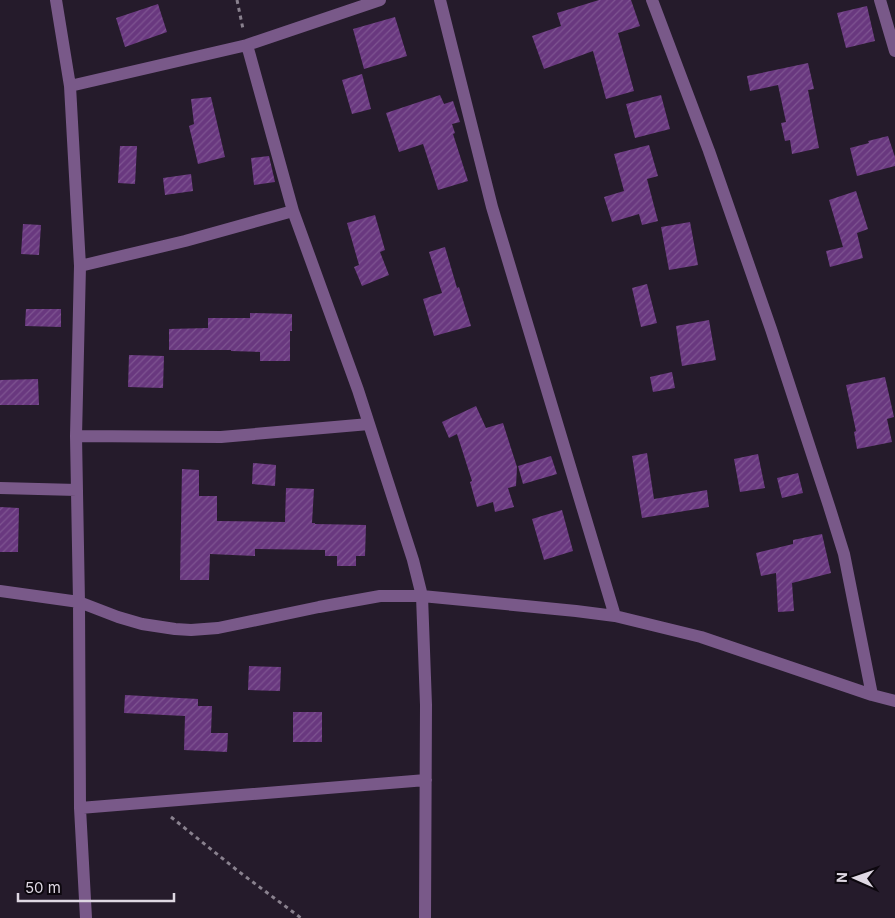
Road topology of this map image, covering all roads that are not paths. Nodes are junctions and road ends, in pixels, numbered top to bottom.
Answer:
1 (56, 0) edge
2 (380, 0) edge
3 (440, 0) edge
4 (652, 0) edge
5 (880, 0) edge
6 (247, 45) junction
7 (895, 51) edge
8 (70, 86) junction
9 (293, 211) junction
10 (80, 266) junction
11 (369, 424) junction
12 (76, 436) junction
13 (0, 488) edge
14 (77, 490) junction
15 (0, 590) edge
16 (422, 596) junction
17 (79, 602) junction
18 (615, 616) junction
19 (872, 695) junction
20 (895, 701) edge
21 (426, 780) junction
22 (80, 808) junction
23 (86, 918) edge
24 (425, 918) edge

1 - 8 street
2 - 6 street
3 - 18 street
4 - 19 street
5 - 7 street
6 - 8 street
6 - 9 street
8 - 10 street
9 - 10 street
9 - 11 street
10 - 12 street
11 - 12 street
11 - 16 street
12 - 14 street
13 - 14 street
14 - 17 street
15 - 17 street
16 - 17 street
16 - 18 street
16 - 21 street
17 - 22 street
18 - 19 street
19 - 20 street
21 - 22 street
21 - 24 street
22 - 23 street

